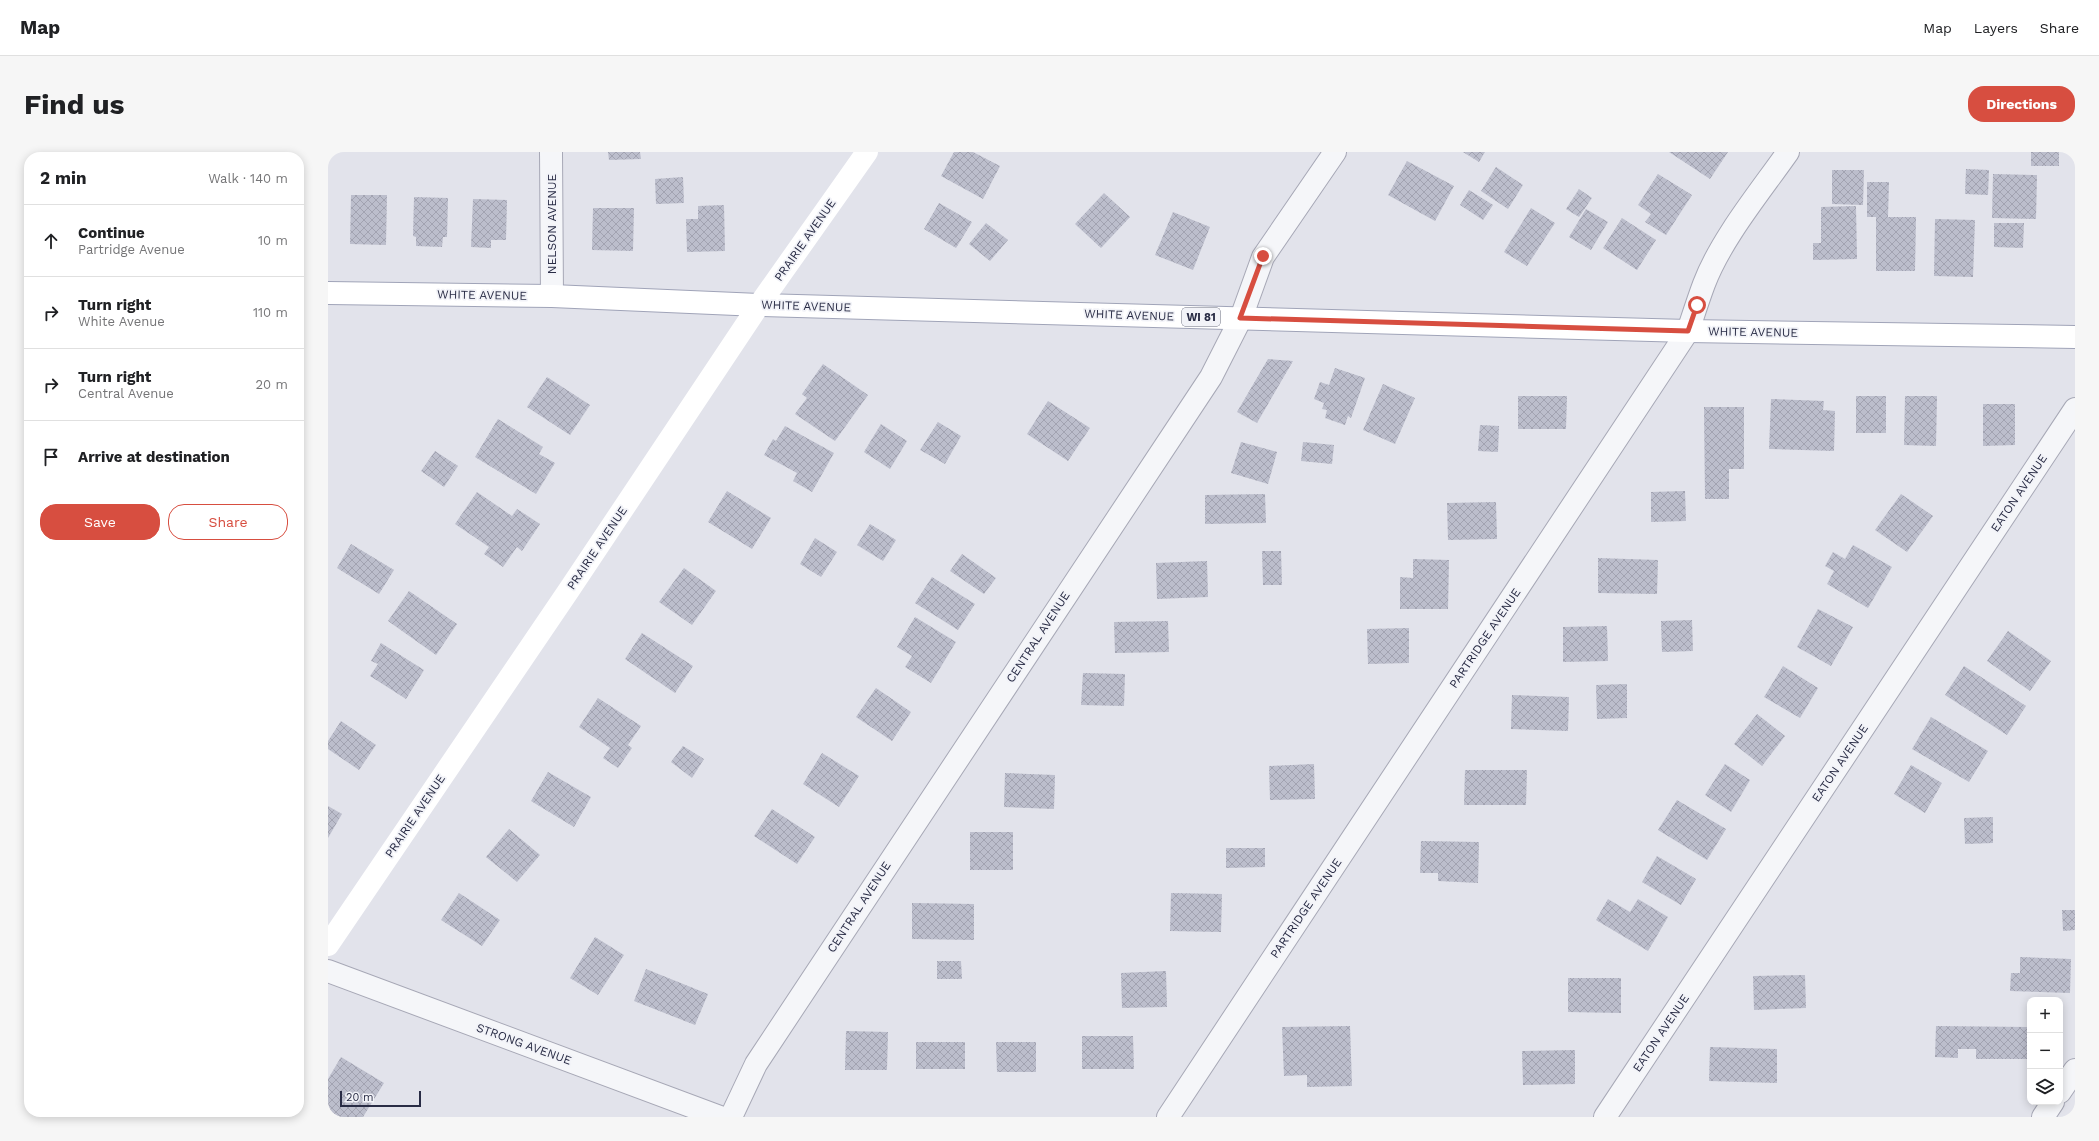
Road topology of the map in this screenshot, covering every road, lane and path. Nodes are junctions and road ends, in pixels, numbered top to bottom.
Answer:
1 (551, 152) edge
2 (867, 152) edge
3 (1334, 152) edge
4 (1788, 152) edge
5 (328, 293) edge
6 (552, 296) junction
7 (759, 305) junction
8 (1240, 318) junction
9 (1688, 331) junction
10 (2075, 337) edge
11 (2075, 409) edge
12 (328, 945) edge
13 (328, 971) edge
14 (2075, 1070) edge
15 (2063, 1088) edge
16 (2051, 1105) edge
17 (720, 1117) edge
18 (731, 1117) edge
19 (1168, 1117) edge
20 (1605, 1117) edge
21 (2043, 1117) edge

1 - 6 street, NELSON AVENUE
2 - 7 main road, PRAIRIE AVENUE
3 - 8 street, CENTRAL AVENUE
4 - 9 street, PARTRIDGE AVENUE
5 - 6 main road, WHITE AVENUE / WI 81
6 - 7 main road, WHITE AVENUE / WI 81
7 - 8 main road, WHITE AVENUE / WI 81
7 - 12 main road, PRAIRIE AVENUE
8 - 9 main road, WHITE AVENUE / WI 81
8 - 18 street, CENTRAL AVENUE
9 - 10 main road, WHITE AVENUE / WI 81
9 - 19 street, PARTRIDGE AVENUE
11 - 20 street, EATON AVENUE
13 - 17 street, STRONG AVENUE
14 - 15 street
16 - 21 street

